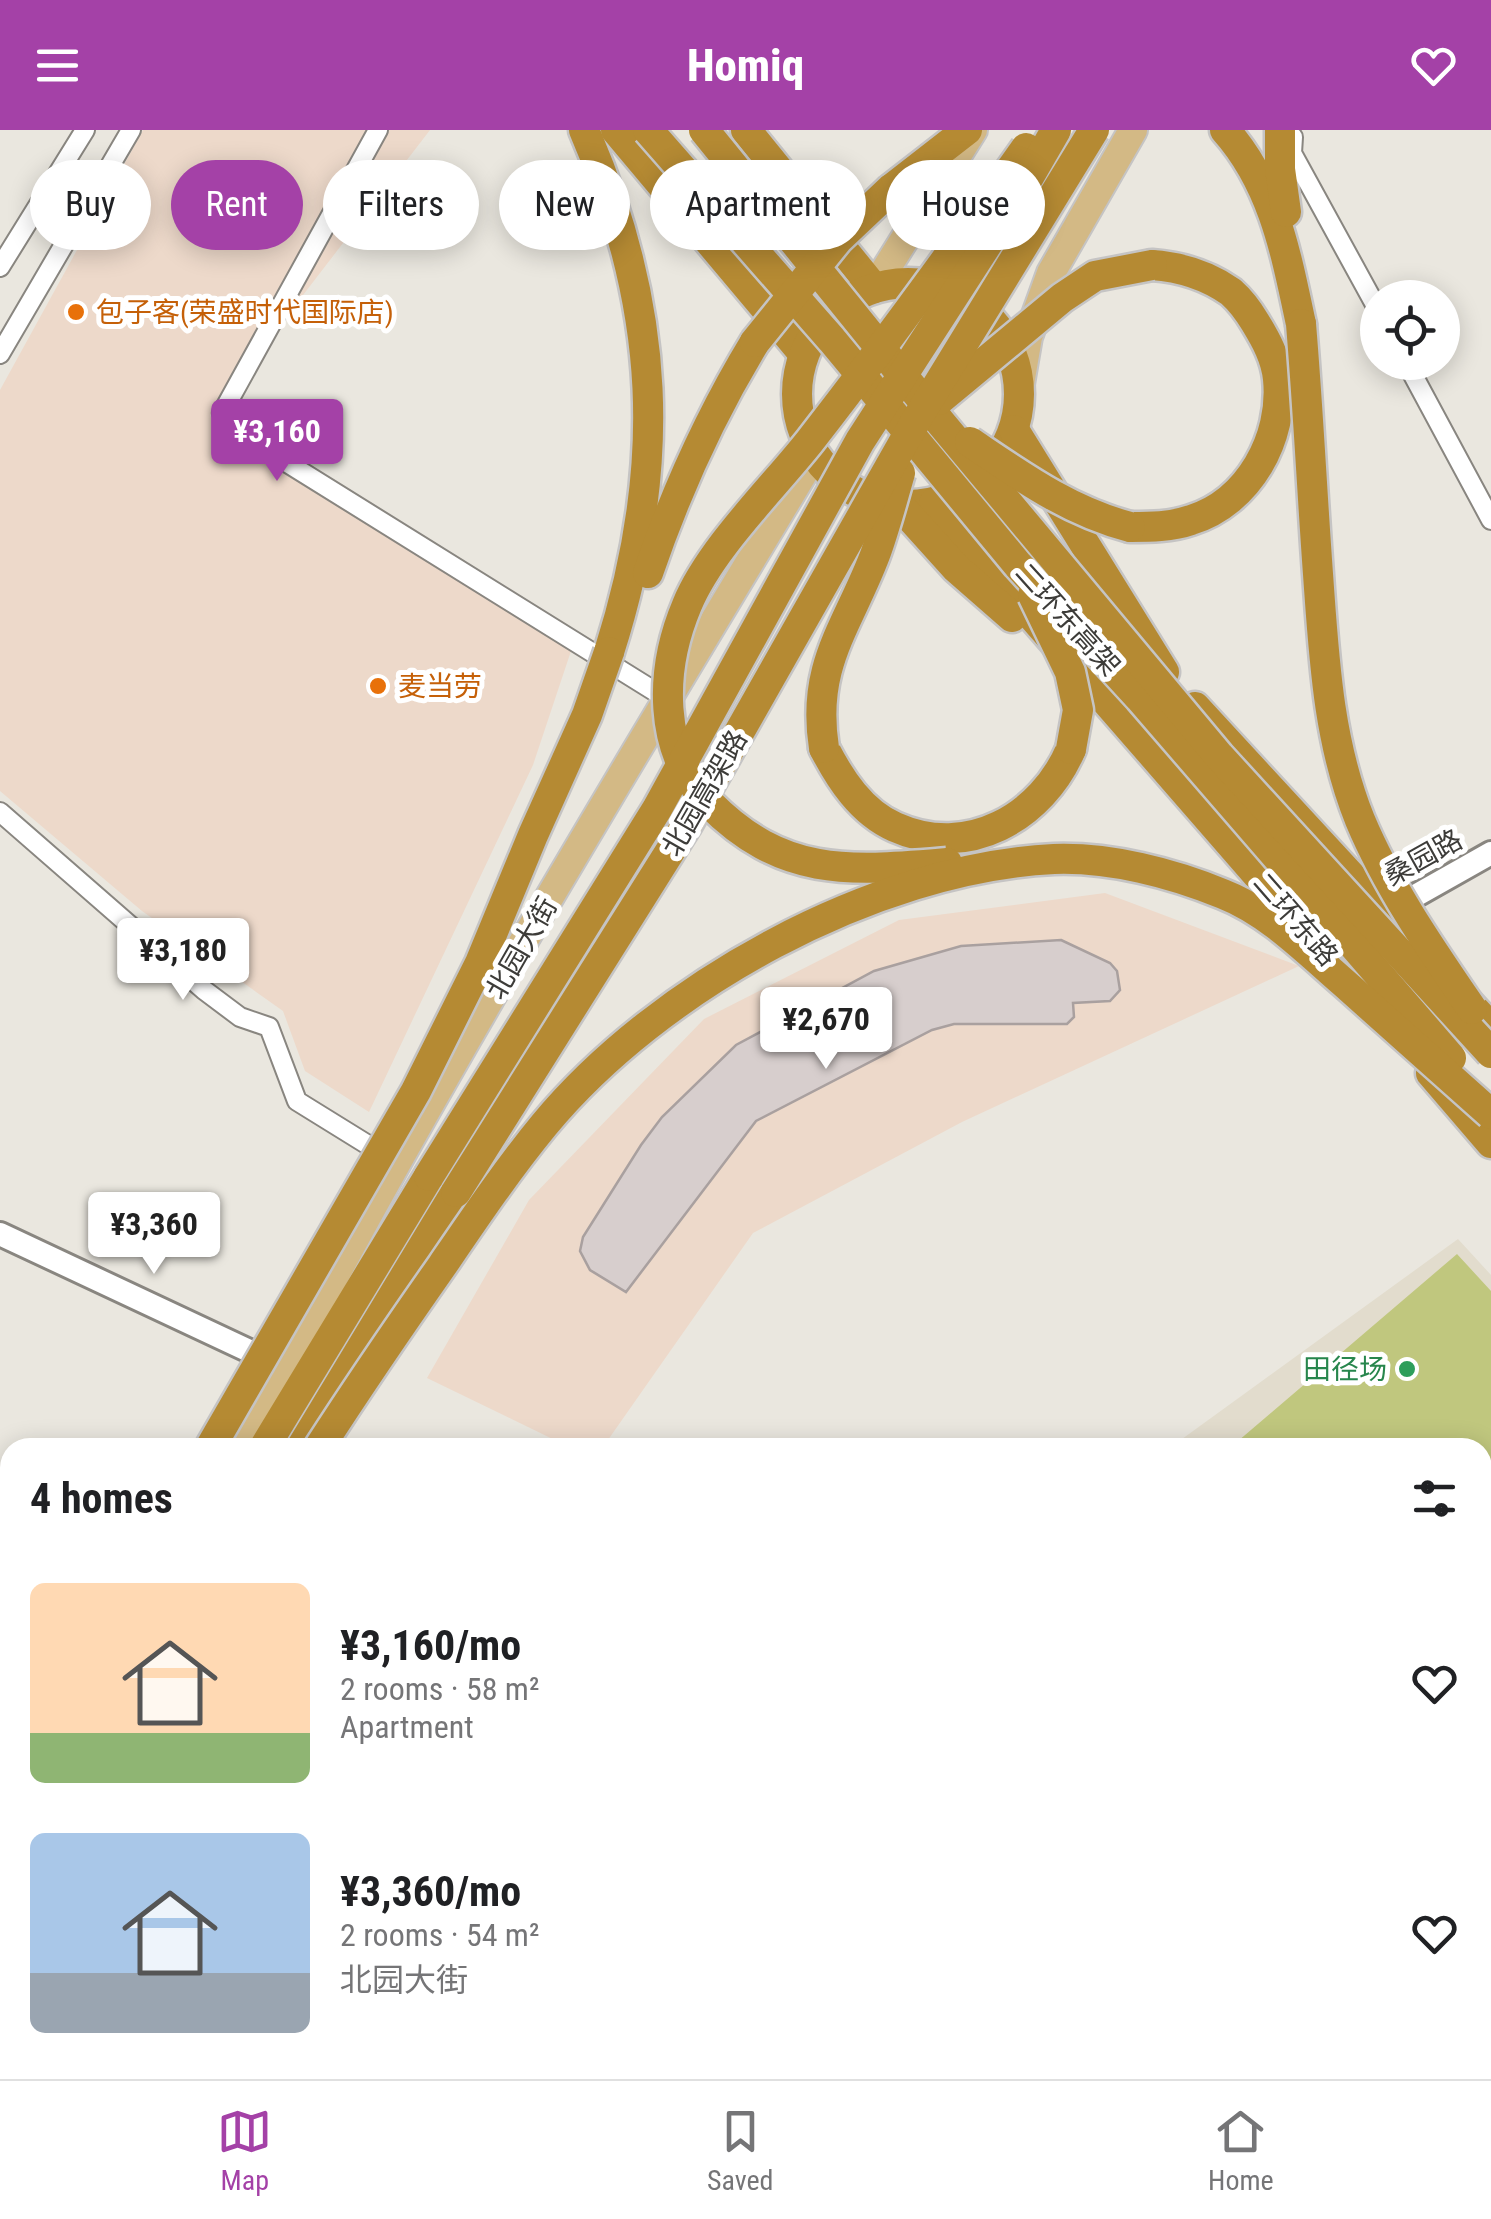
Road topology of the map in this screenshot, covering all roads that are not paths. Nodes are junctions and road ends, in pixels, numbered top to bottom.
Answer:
1 (84, 130) edge
2 (131, 130) edge
3 (378, 130) edge
4 (584, 130) edge
5 (616, 130) edge
6 (648, 130) edge
7 (704, 130) edge
8 (746, 130) edge
9 (970, 130) edge
10 (1038, 130) edge
11 (1056, 130) edge
12 (1094, 130) edge
13 (1132, 130) edge
14 (1225, 130) edge
15 (1280, 130) edge
16 (1294, 130) edge
17 (0, 267) edge
18 (1362, 280) edge
19 (874, 288) junction
20 (1301, 324) junction
21 (804, 352) junction
22 (0, 354) edge
23 (1416, 380) edge
24 (1020, 384) junction
25 (930, 420) junction
26 (1014, 430) junction
27 (812, 457) junction
28 (992, 468) junction
29 (868, 500) junction
30 (934, 503) junction
31 (900, 507) junction
32 (1491, 520) edge
33 (1018, 565) junction
34 (609, 652) junction
35 (1164, 672) junction
36 (1100, 695) junction
37 (667, 698) junction
38 (0, 812) edge
39 (1491, 853) edge
40 (1055, 859) junction
41 (1384, 913) junction
42 (1491, 1028) edge
43 (1491, 1036) edge
44 (1491, 1053) edge
45 (1491, 1105) edge
46 (1491, 1114) edge
47 (1491, 1143) edge
48 (381, 1153) junction
49 (0, 1234) edge
50 (285, 1368) junction
51 (216, 1438) edge
52 (249, 1438) edge
53 (270, 1438) edge
54 (307, 1438) edge
55 (326, 1438) edge
56 (337, 1438) edge

1 - 17 street
2 - 22 street
3 - 37 street
4 - 34 highway
5 - 21 highway
6 - 33 highway, 二环东高架, bridge
7 - 25 highway, 二环东高架, bridge
8 - 19 highway
9 - 19 main road
9 - 34 highway, bridge
10 - 40 highway, bridge
11 - 53 highway, 北园高架路, bridge
12 - 25 highway, 北园高架路, bridge
13 - 24 main road
14 - 20 highway
15 - 20 highway
16 - 18 street
19 - 21 highway
19 - 24 highway
20 - 43 highway, bridge
21 - 27 highway
23 - 32 street
24 - 26 highway
25 - 25 highway, bridge
25 - 33 highway, bridge
25 - 44 highway, 二环东高架, bridge
25 - 54 highway, 北园高架路, bridge
26 - 28 highway
26 - 35 highway
27 - 29 highway
27 - 37 main road, 北园大街
28 - 30 highway
28 - 35 highway
29 - 31 highway
29 - 56 main road
30 - 31 highway
30 - 36 highway, 二环东路
31 - 36 highway, 二环东路
33 - 45 highway, 二环东高架, bridge
34 - 48 highway, bridge
35 - 41 highway
36 - 47 highway, 二环东路
37 - 50 main road, 北园大街
38 - 48 street
39 - 41 street, 桑园路
40 - 46 highway, bridge
40 - 55 highway, bridge
41 - 42 highway
48 - 51 highway, bridge
49 - 50 street
50 - 52 main road, 北园大街

